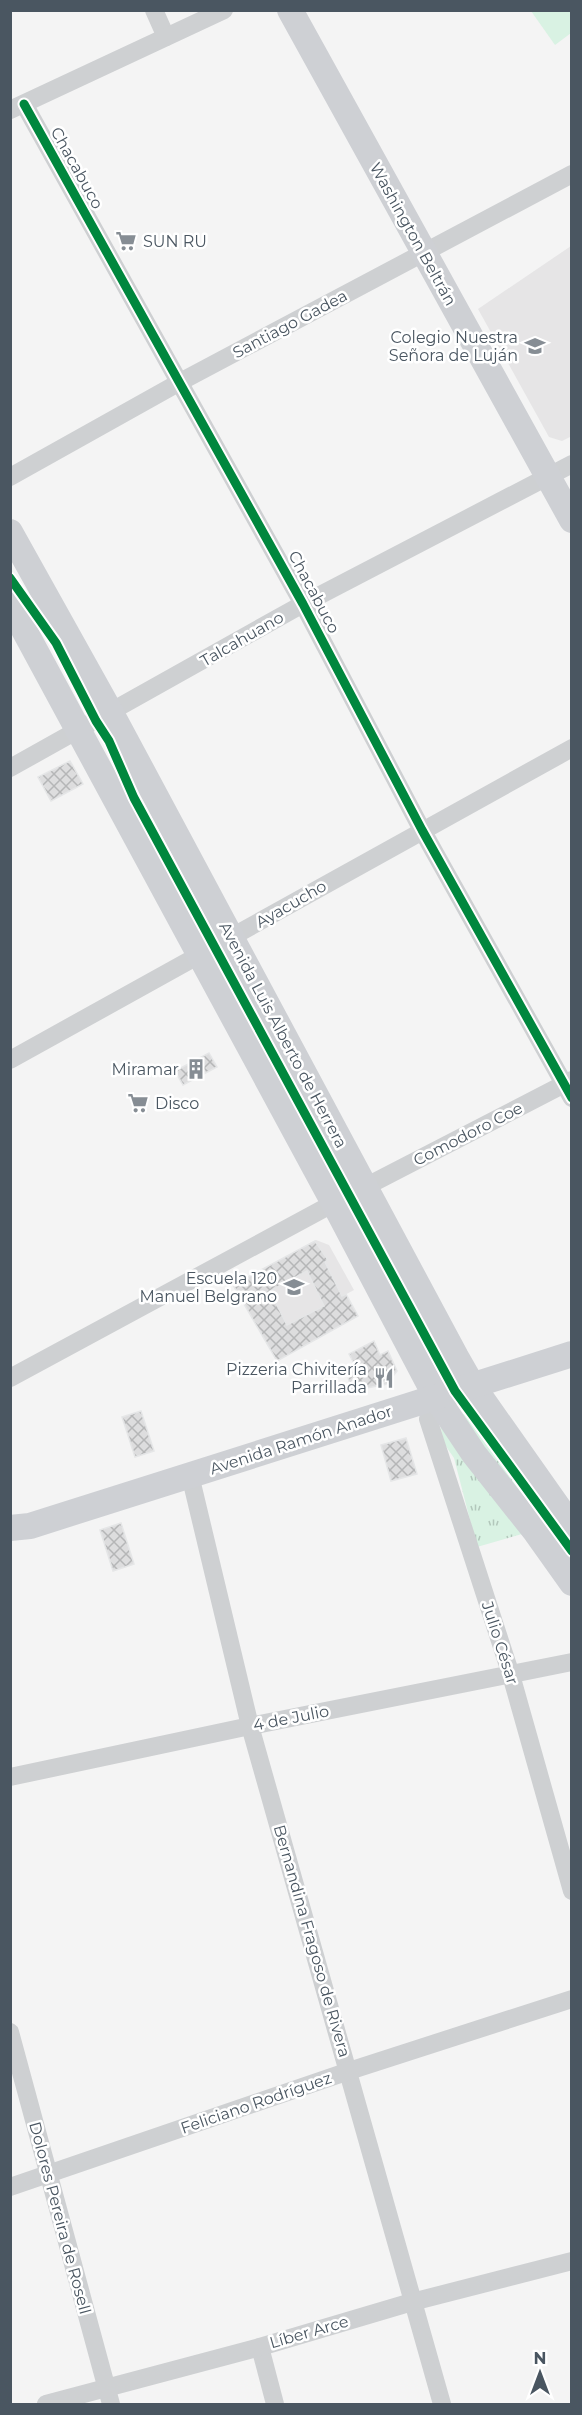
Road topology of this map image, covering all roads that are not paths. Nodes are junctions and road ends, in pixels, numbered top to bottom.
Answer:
1 (154, 10) edge
2 (224, 10) edge
3 (290, 10) edge
4 (166, 37) junction
5 (17, 107) edge
6 (572, 174) edge
7 (423, 253) junction
8 (180, 382) junction
9 (572, 464) edge
10 (548, 476) junction
11 (10, 477) edge
12 (572, 520) edge
13 (10, 532) edge
14 (10, 604) edge
15 (303, 604) junction
16 (111, 713) junction
17 (78, 730) junction
18 (572, 748) edge
19 (10, 768) edge
20 (422, 830) junction
21 (231, 939) junction
22 (200, 956) junction
23 (10, 1060) edge
24 (569, 1088) edge
25 (365, 1187) junction
26 (334, 1203) junction
27 (572, 1354) edge
28 (10, 1378) edge
29 (472, 1386) junction
30 (436, 1397) junction
31 (190, 1475) junction
32 (572, 1527) edge
33 (17, 1531) edge
34 (572, 1583) edge
35 (572, 1662) edge
36 (511, 1675) junction
37 (250, 1726) junction
38 (10, 1778) edge
39 (572, 1891) edge
40 (572, 1999) edge
41 (10, 2032) edge
42 (349, 2071) junction
43 (48, 2175) junction
44 (10, 2187) edge
45 (571, 2264) edge
46 (412, 2302) junction
47 (260, 2347) junction
48 (109, 2396) edge
49 (46, 2404) edge
50 (275, 2404) edge
51 (442, 2404) edge

1 - 4 street
2 - 4 street
3 - 7 main road, Washington Beltrán
4 - 5 street
5 - 8 street, Chacabuco
6 - 7 street, Santiago Gadea
7 - 8 street, Santiago Gadea
7 - 10 main road, Washington Beltrán
8 - 11 street, Santiago Gadea
8 - 15 street, Chacabuco
9 - 10 street, Talcahuano
10 - 12 main road, Washington Beltrán
10 - 15 street, Talcahuano
13 - 16 main road, Avenida Luis Alberto de Herrera
14 - 17 main road, Avenida Luis Alberto de Herrera
15 - 16 street, Talcahuano
15 - 20 street, Chacabuco
16 - 17 street, Talcahuano
16 - 21 main road, Avenida Luis Alberto de Herrera
17 - 19 street, Talcahuano
17 - 22 main road, Avenida Luis Alberto de Herrera
18 - 20 street, Ayacucho
20 - 21 street, Ayacucho
20 - 24 street, Chacabuco
21 - 22 street, Ayacucho
21 - 25 main road, Avenida Luis Alberto de Herrera
22 - 23 street, Ayacucho
22 - 26 main road, Avenida Luis Alberto de Herrera
24 - 25 street, Comodoro Coe
25 - 29 main road, Avenida Luis Alberto de Herrera
26 - 28 street
26 - 30 main road, Avenida Luis Alberto de Herrera
27 - 29 main road, Avenida Ramón Anador
29 - 30 main road, Avenida Ramón Anador
29 - 32 main road, Avenida Luis Alberto de Herrera
30 - 31 main road, Avenida Ramón Anador
30 - 34 main road, Avenida Luis Alberto de Herrera
30 - 36 street, Julio César
31 - 33 main road, Avenida Ramón Anador
31 - 37 street, Bernandina Fragoso de Rivera
35 - 36 street, 4 de Julio
36 - 37 street, 4 de Julio
36 - 39 street, Julio César
37 - 38 street, 4 de Julio
37 - 42 street, Bernandina Fragoso de Rivera
40 - 42 street, Feliciano Rodríguez
41 - 43 street, Dolores Pereira de Rosell
42 - 43 street, Feliciano Rodríguez
42 - 46 street, Bernandina Fragoso de Rivera
43 - 44 street, Feliciano Rodríguez
43 - 48 street, Dolores Pereira de Rosell
45 - 46 street, Líber Arce
46 - 47 street, Líber Arce
46 - 51 street, Bernandina Fragoso de Rivera
47 - 48 street, Líber Arce
47 - 50 street
48 - 49 street, Líber Arce

